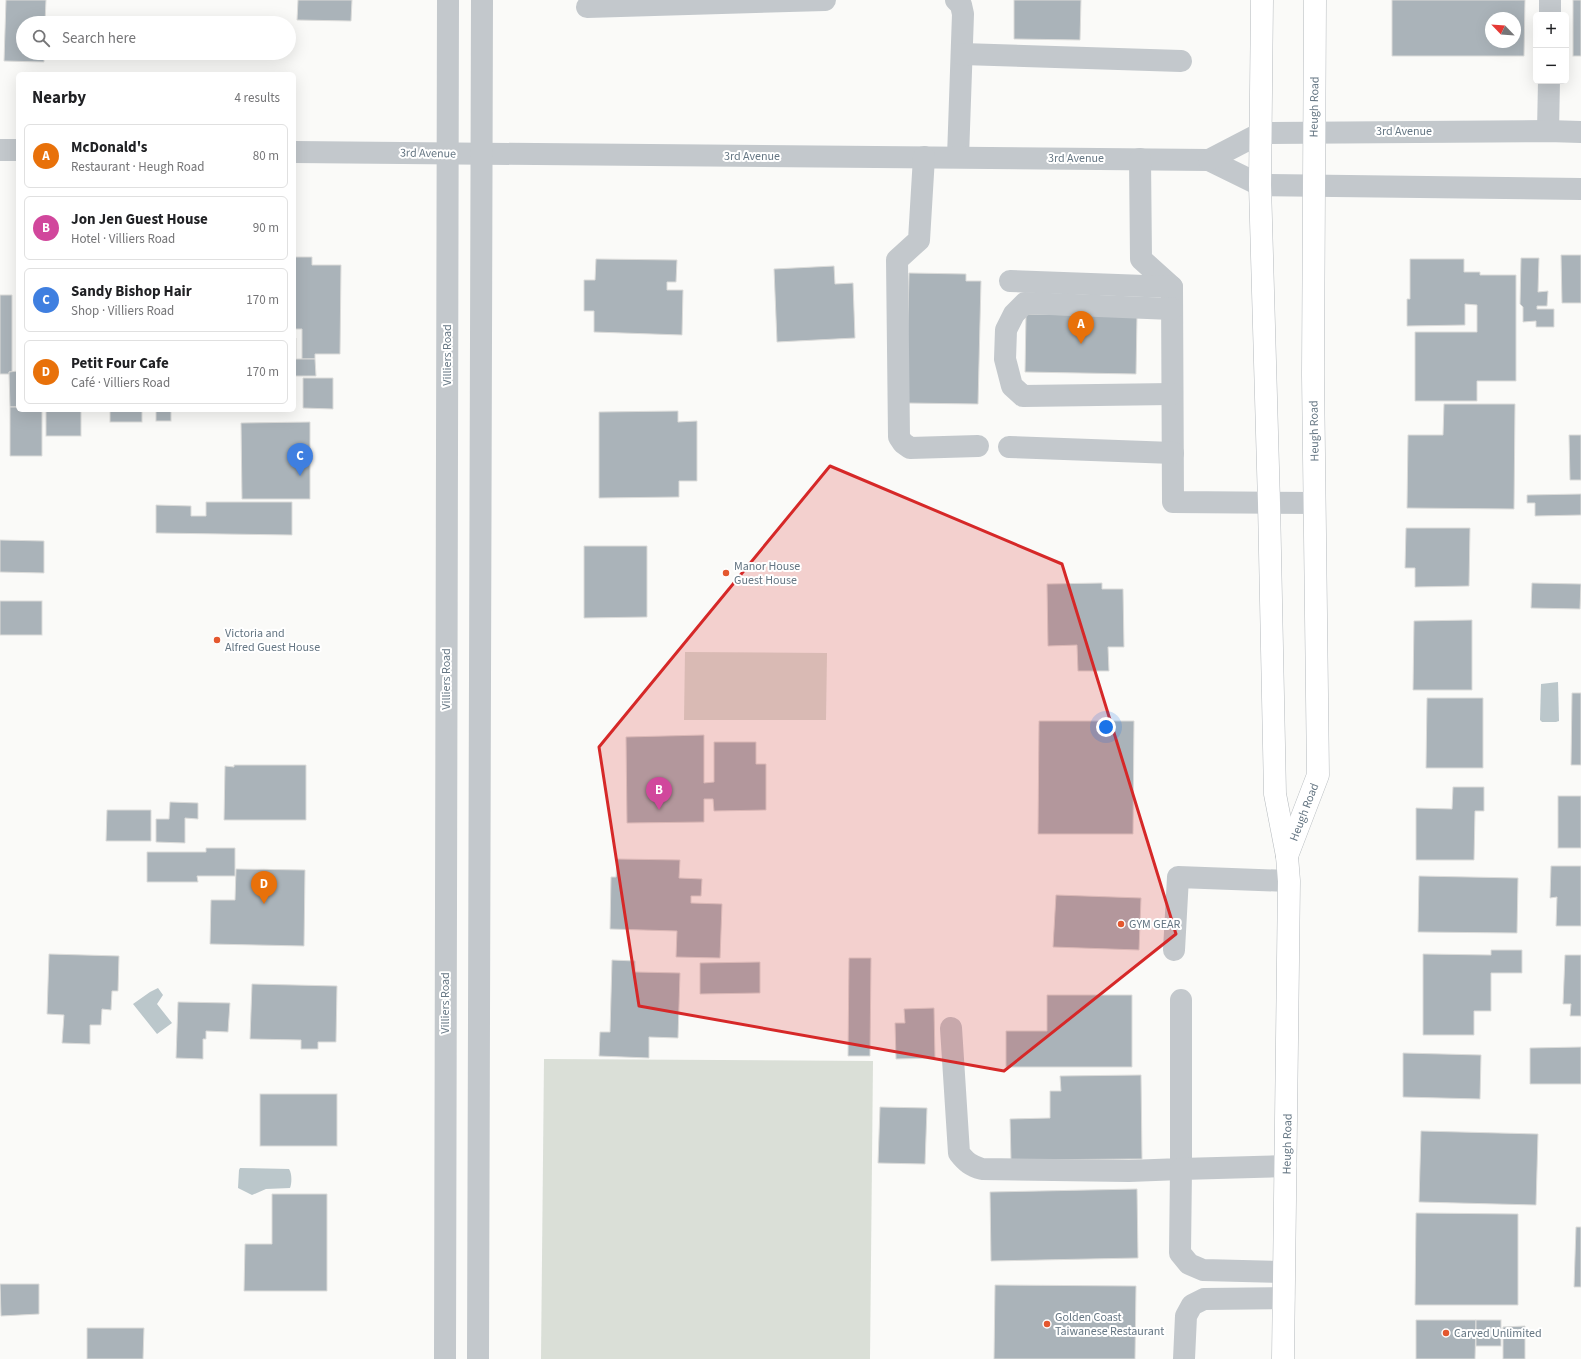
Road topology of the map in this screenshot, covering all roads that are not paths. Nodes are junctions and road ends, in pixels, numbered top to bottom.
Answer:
1 (448, 0) edge
2 (482, 0) edge
3 (824, 0) edge
4 (956, 0) edge
5 (1262, 0) edge
6 (1315, 0) edge
7 (1550, 0) edge
8 (587, 7) dead end
9 (1550, 12) edge
10 (962, 54) junction
11 (1181, 61) dead end
12 (1549, 84) edge
13 (1548, 130) junction
14 (1314, 132) junction
15 (1581, 132) edge
16 (1261, 133) junction
17 (0, 150) edge
18 (16, 150) edge
19 (296, 152) edge
20 (447, 153) junction
21 (482, 155) junction
22 (924, 157) junction
23 (958, 157) junction
24 (1140, 159) junction
25 (1209, 160) junction
26 (1260, 185) junction
27 (1314, 186) junction
28 (1581, 189) edge
29 (1010, 280) dead end
30 (1172, 287) junction
31 (1172, 309) junction
32 (1172, 394) junction
33 (978, 446) dead end
34 (1008, 447) dead end
35 (1173, 453) junction
36 (1269, 503) junction
37 (1314, 503) junction
38 (1287, 856) junction
39 (1289, 881) junction
40 (1174, 950) dead end
41 (1181, 1000) dead end
42 (445, 1014) junction
43 (480, 1014) junction
44 (951, 1028) dead end
45 (1286, 1166) junction
46 (1181, 1169) junction
47 (1284, 1272) junction
48 (1284, 1298) junction
49 (445, 1359) edge
50 (478, 1359) edge
51 (1184, 1359) edge
52 (1283, 1359) edge

1 - 20 street, Villiers Road
2 - 21 street
3 - 8 street
4 - 10 street
5 - 16 main road, Heugh Road
6 - 14 main road, Heugh Road
7 - 9 street
10 - 11 street
10 - 23 street
12 - 13 street
13 - 14 street, 3rd Avenue
13 - 15 street, 3rd Avenue
14 - 16 street, 3rd Avenue
14 - 27 main road, Heugh Road
16 - 25 street, 3rd Avenue
16 - 26 main road, Heugh Road
17 - 18 street
19 - 20 street, 3rd Avenue
20 - 21 street, 3rd Avenue
20 - 42 street, Villiers Road
21 - 22 street, 3rd Avenue
21 - 43 street
22 - 23 street, 3rd Avenue
22 - 33 street
23 - 24 street, 3rd Avenue
24 - 25 street, 3rd Avenue
24 - 30 street
25 - 26 street, 3rd Avenue
26 - 27 street, 3rd Avenue
26 - 36 main road, Heugh Road
27 - 28 street, 3rd Avenue
27 - 37 main road, Heugh Road
29 - 30 street
30 - 31 street
31 - 32 street
31 - 32 street
32 - 35 street
34 - 35 street
35 - 36 street
36 - 37 street
36 - 38 main road, Heugh Road
37 - 38 main road, Heugh Road
38 - 39 main road, Heugh Road
39 - 40 street
39 - 45 main road, Heugh Road
41 - 46 street
42 - 43 street
42 - 49 street, Villiers Road
43 - 50 street
44 - 46 street
45 - 46 street
45 - 47 main road, Heugh Road
46 - 47 street
47 - 48 main road, Heugh Road
48 - 51 street
48 - 52 main road, Heugh Road

